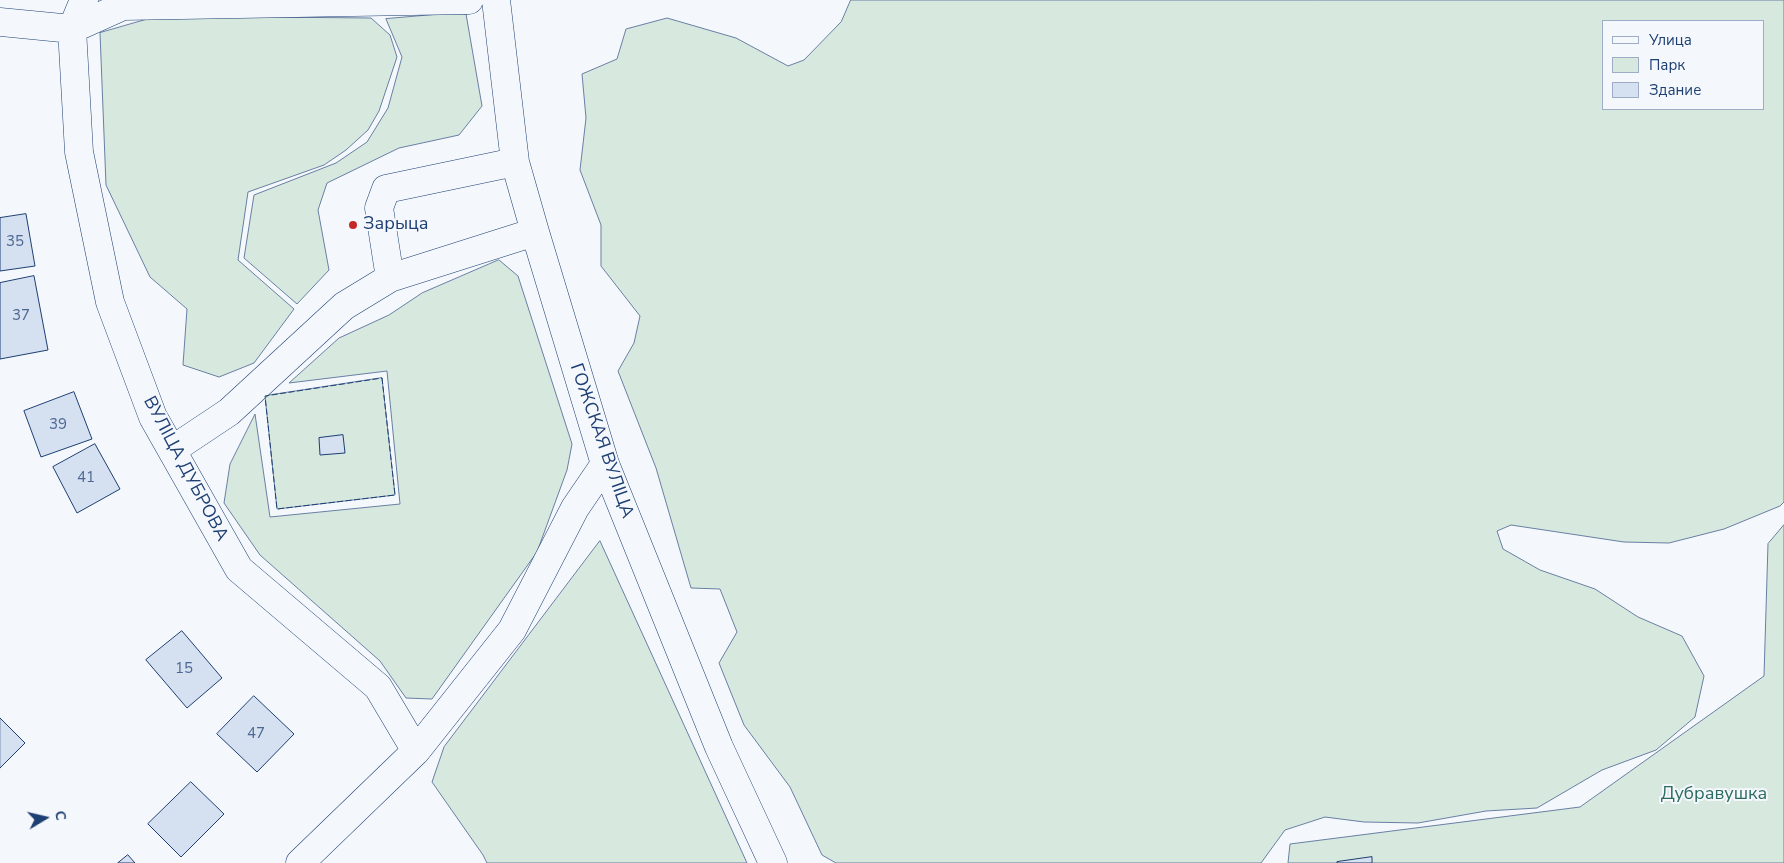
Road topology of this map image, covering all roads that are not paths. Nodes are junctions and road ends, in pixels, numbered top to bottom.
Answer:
1 (84, 0) edge
2 (469, 0) edge
3 (496, 0) edge
4 (0, 22) edge
5 (72, 29) junction
6 (515, 162) junction
7 (535, 232) junction
8 (390, 278) junction
9 (172, 450) junction
10 (605, 464) junction
11 (416, 752) junction
12 (300, 863) edge
13 (773, 863) edge

1 - 5 street, ВУЛІЦА ДУБРОВА
2 - 5 street
3 - 6 street, ГОЖСКАЯ ВУЛІЦА
4 - 5 street
5 - 9 street, ВУЛІЦА ДУБРОВА
6 - 7 street, ГОЖСКАЯ ВУЛІЦА
6 - 8 street
7 - 8 street
7 - 10 street, ГОЖСКАЯ ВУЛІЦА
8 - 9 street
9 - 11 street, ВУЛІЦА ДУБРОВА
10 - 11 street
10 - 13 street, ГОЖСКАЯ ВУЛІЦА
11 - 12 street

